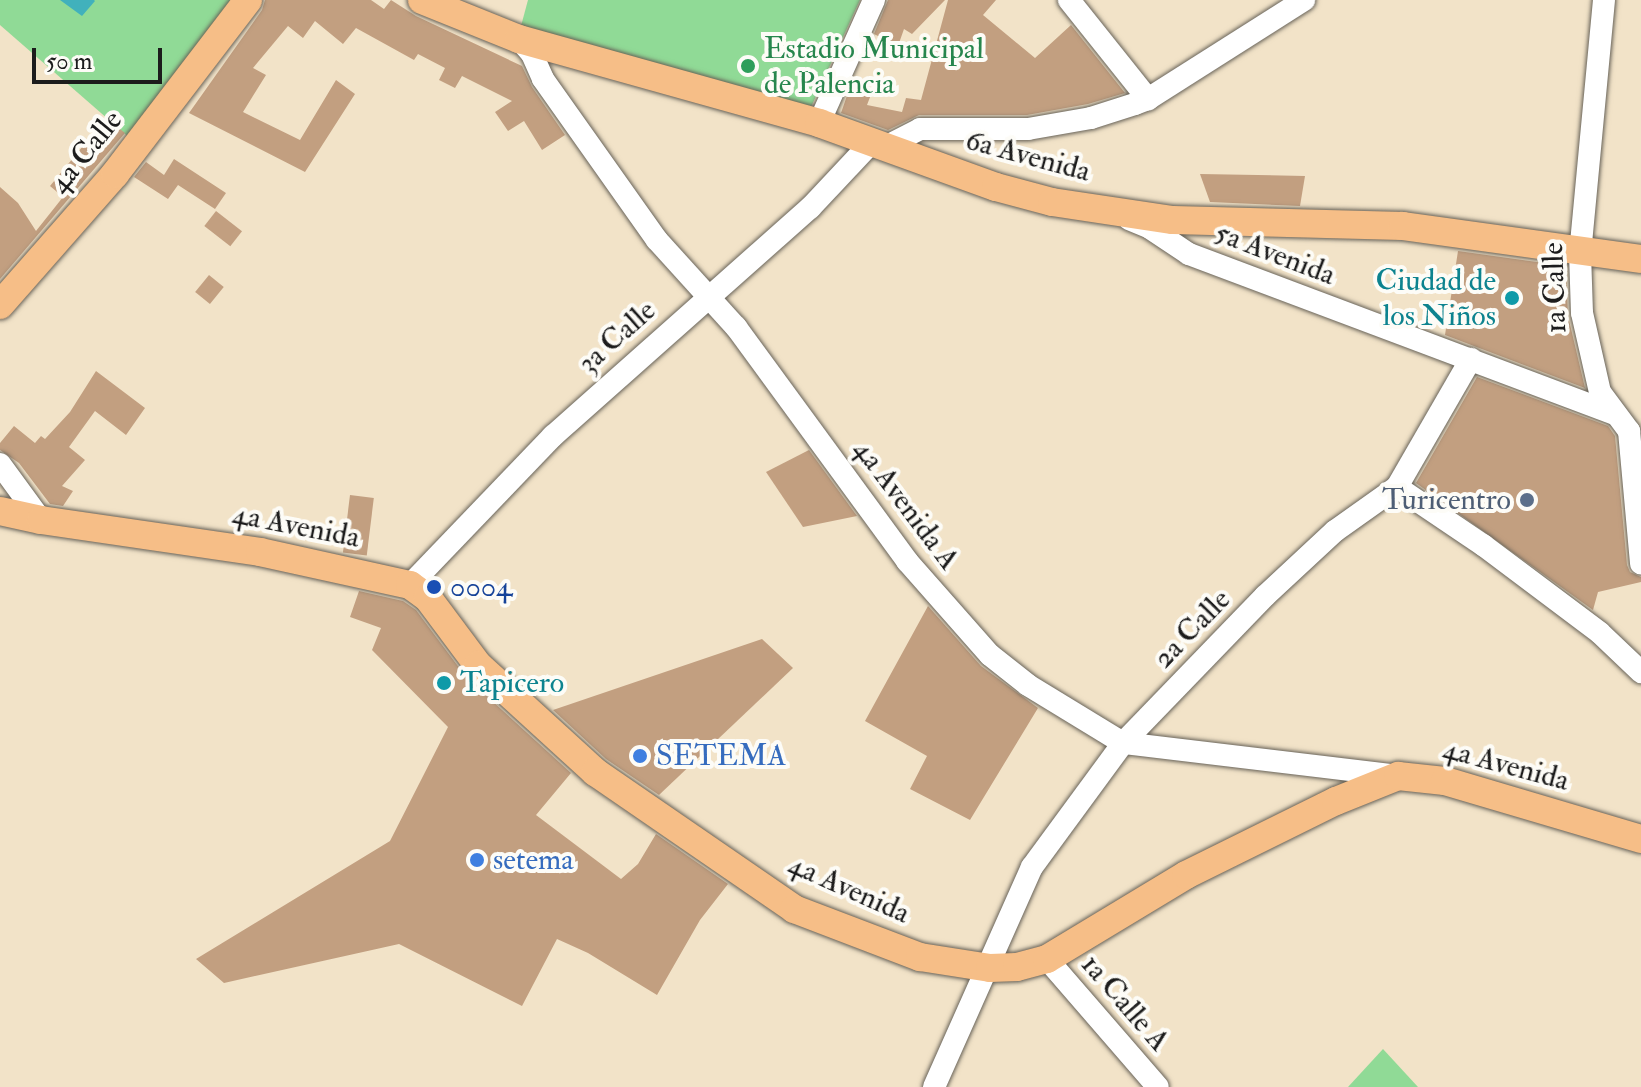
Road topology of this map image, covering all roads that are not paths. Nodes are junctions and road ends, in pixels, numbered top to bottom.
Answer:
1 (248, 0) edge
2 (422, 0) edge
3 (874, 0) edge
4 (1069, 0) edge
5 (1304, 0) edge
6 (1604, 0) edge
7 (519, 39) junction
8 (1148, 99) junction
9 (819, 123) junction
10 (878, 144) junction
11 (1115, 214) junction
12 (1580, 249) junction
13 (1641, 259) edge
14 (708, 295) junction
15 (0, 305) edge
16 (1471, 359) junction
17 (1613, 413) junction
18 (1641, 429) edge
19 (0, 464) edge
20 (1397, 487) junction
21 (0, 511) edge
22 (41, 520) junction
23 (1641, 563) edge
24 (410, 585) junction
25 (1641, 672) edge
26 (1123, 743) junction
27 (1398, 776) junction
28 (1641, 839) edge
29 (1047, 959) junction
30 (990, 968) junction
31 (934, 1087) edge
32 (1158, 1087) edge

1 - 15 main road, 4a Calle
2 - 7 main road, 6a Avenida
3 - 9 street
4 - 8 street
5 - 8 street, 3a Calle
6 - 12 street, 1a Calle
7 - 9 main road, 6a Avenida
7 - 14 street, 4a Avenida A
8 - 10 street, 3a Calle
9 - 10 main road, 6a Avenida
10 - 11 main road, 6a Avenida
10 - 14 street, 3a Calle
11 - 12 main road, 6a Avenida
11 - 16 street, 5a Avenida
12 - 13 main road, 6a Avenida
12 - 17 street, 1a Calle
14 - 24 street, 3a Calle
14 - 26 street, 4a Avenida A
16 - 17 street, 5a Avenida
16 - 20 street, 2a Calle
17 - 18 street, 5a Avenida
17 - 23 street, 1a Calle
19 - 22 street
20 - 25 street
20 - 26 street, 2a Calle
21 - 22 main road, 4a Avenida
22 - 24 main road, 4a Avenida
24 - 30 main road, 4a Avenida
26 - 27 street, 4a Avenida A
26 - 30 street, 2a Calle
27 - 28 main road, 4a Avenida
27 - 29 main road, 4a Avenida
29 - 30 main road, 4a Avenida
29 - 32 street, 1a Calle A
30 - 31 street, 2a Calle

